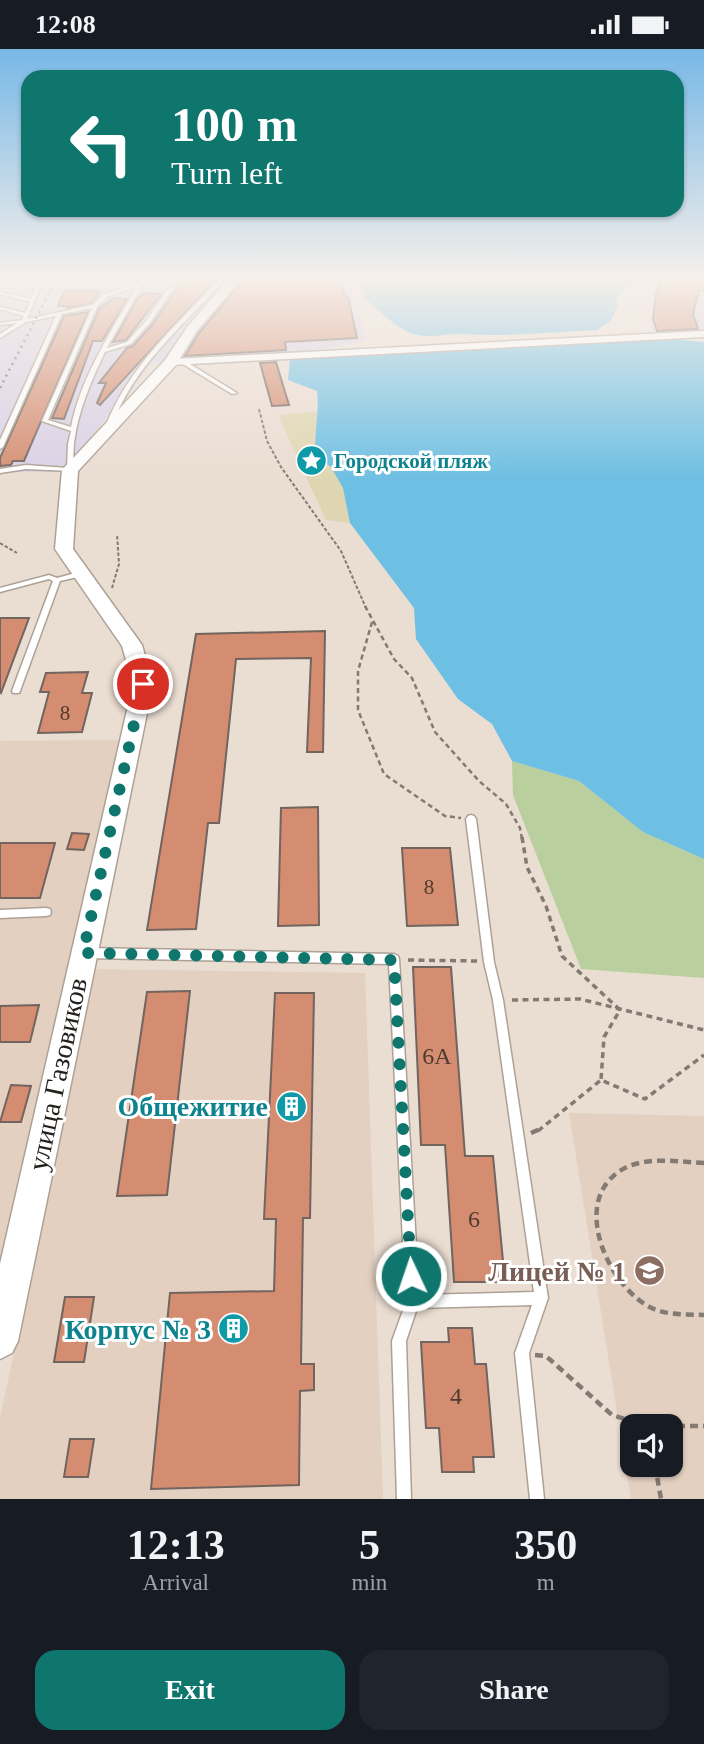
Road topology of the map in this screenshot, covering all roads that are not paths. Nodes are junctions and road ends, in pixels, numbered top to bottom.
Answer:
1 (44, 346) edge
2 (78, 346) edge
3 (106, 346) edge
4 (120, 346) edge
5 (161, 346) edge
6 (179, 346) edge
7 (484, 346) edge
8 (103, 351) junction
9 (177, 362) junction
10 (234, 393) dead end
11 (71, 429) junction
12 (107, 431) junction
13 (0, 447) edge
14 (70, 470) junction
15 (0, 471) edge
16 (83, 573) junction
17 (57, 580) junction
18 (0, 590) edge
19 (16, 691) dead end
20 (471, 819) road end
21 (46, 912) dead end
22 (0, 914) edge
23 (83, 953) junction
24 (541, 1298) junction
25 (413, 1302) junction
26 (0, 1341) edge
27 (404, 1499) edge
28 (537, 1499) edge

1 - 13 lane
2 - 11 lane
3 - 8 lane
4 - 8 lane
5 - 12 lane
6 - 9 street
7 - 9 street
8 - 11 lane
9 - 10 lane
9 - 12 street
11 - 14 lane
12 - 14 street
14 - 15 lane
14 - 16 street
16 - 17 lane
16 - 23 street, улица Газовиков
17 - 18 lane
17 - 19 lane
20 - 24 lane
21 - 22 lane
23 - 25 lane
23 - 26 street, улица Газовиков
24 - 25 lane
24 - 28 lane
25 - 27 lane

